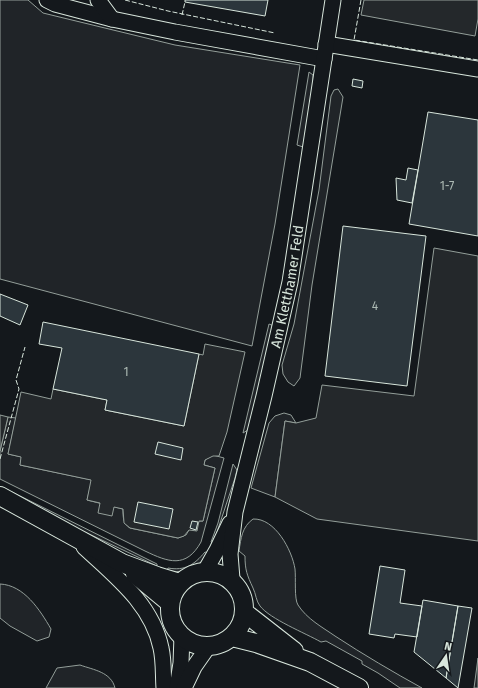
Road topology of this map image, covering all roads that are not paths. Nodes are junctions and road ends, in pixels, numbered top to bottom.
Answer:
1 (47, 0) edge
2 (98, 0) edge
3 (333, 0) edge
4 (112, 19) junction
5 (325, 51) junction
6 (478, 69) edge
7 (0, 496) edge
8 (0, 506) edge
9 (235, 512) junction
10 (36, 517) junction
11 (73, 536) junction
12 (122, 563) junction
13 (205, 571) junction
14 (232, 579) junction
15 (180, 583) junction
16 (170, 603) junction
17 (244, 612) junction
18 (182, 636) junction
19 (232, 637) junction
20 (208, 647) junction
21 (310, 662) junction
22 (164, 688) edge
23 (177, 688) edge
24 (184, 688) edge
25 (359, 688) edge

1 - 4 street
2 - 4 street
3 - 5 street, Am Kletthamer Feld
4 - 5 street
5 - 6 street
5 - 9 street, Am Kletthamer Feld
7 - 10 street
8 - 10 street
9 - 13 street, Am Kletthamer Feld
9 - 14 street, Am Kletthamer Feld
10 - 11 street
11 - 12 street
11 - 22 street
12 - 15 street
12 - 16 street
13 - 14 street
13 - 15 street
14 - 17 street
15 - 16 street
16 - 18 street
17 - 19 street
17 - 21 street
18 - 20 street
18 - 23 street
19 - 20 street
19 - 21 street
20 - 24 street
21 - 25 street

